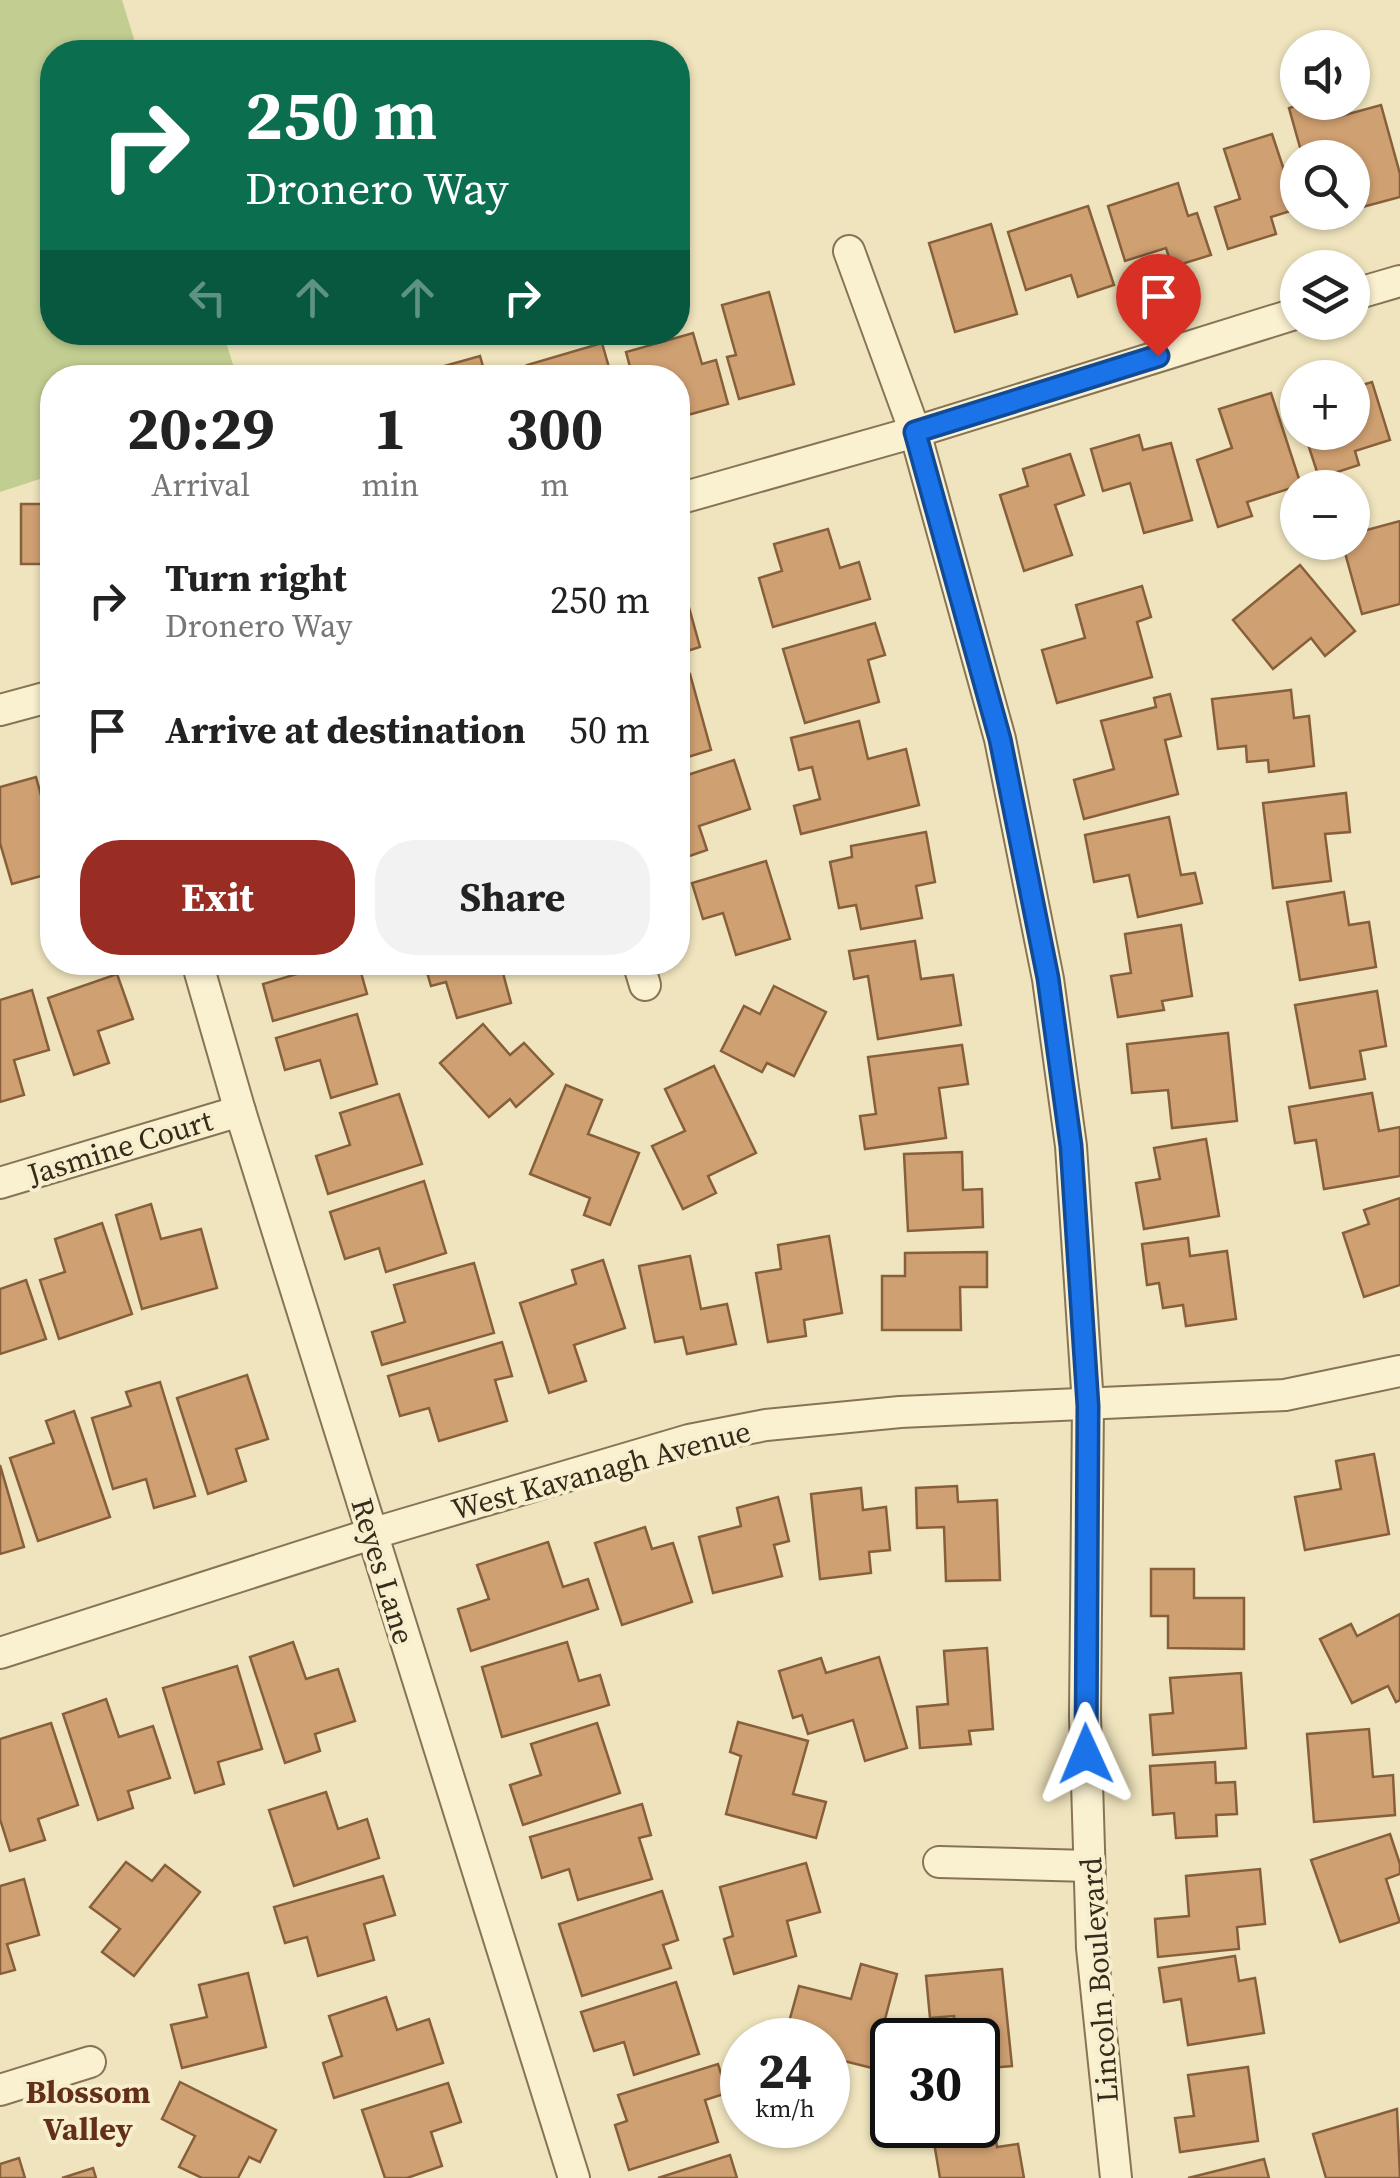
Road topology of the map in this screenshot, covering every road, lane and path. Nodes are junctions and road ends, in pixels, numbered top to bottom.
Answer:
1 (849, 251) dead end
2 (1400, 281) edge
3 (1370, 290) edge
4 (1280, 318) edge
5 (915, 432) junction
6 (690, 495) edge
7 (40, 699) edge
8 (0, 710) edge
9 (202, 975) edge
10 (240, 1111) junction
11 (0, 1183) edge
12 (1400, 1371) edge
13 (1088, 1406) junction
14 (372, 1534) junction
15 (0, 1653) edge
16 (939, 1862) dead end
17 (1089, 1866) junction
18 (90, 2062) dead end
19 (0, 2090) edge
20 (574, 2178) edge
21 (1116, 2178) edge

1 - 5 street, Lincoln Boulevard
2 - 3 street
4 - 5 street
5 - 6 street
5 - 13 street, Lincoln Boulevard
7 - 8 street
9 - 10 street, Reyes Lane
10 - 11 street, Jasmine Court
10 - 14 street, Reyes Lane
12 - 13 street, West Kavanagh Avenue
13 - 14 street, West Kavanagh Avenue
13 - 17 street, Lincoln Boulevard
14 - 15 street, West Kavanagh Avenue
14 - 20 street, Reyes Lane
16 - 17 street
17 - 21 street, Lincoln Boulevard
18 - 19 street

